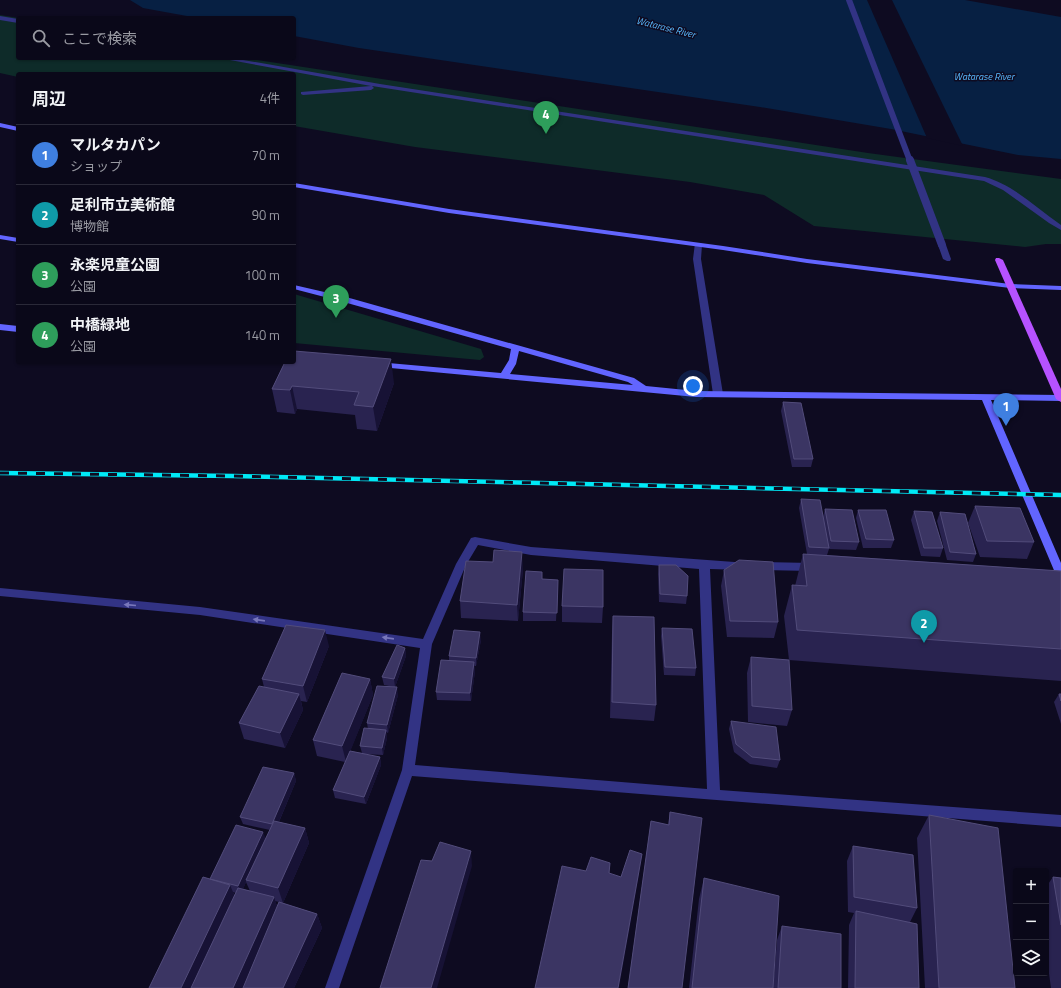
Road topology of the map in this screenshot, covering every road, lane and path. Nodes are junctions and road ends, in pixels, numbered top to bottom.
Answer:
1 (850, 0) edge
2 (0, 18) edge
3 (16, 21) edge
4 (233, 60) edge
5 (380, 86) junction
6 (303, 93) dead end
7 (0, 125) edge
8 (16, 129) edge
9 (296, 185) edge
10 (1061, 228) edge
11 (0, 236) edge
12 (16, 240) edge
13 (698, 245) junction
14 (947, 259) dead end
15 (999, 260) dead end
16 (1010, 286) junction
17 (296, 288) edge
18 (1061, 288) edge
19 (0, 328) edge
20 (16, 329) edge
21 (515, 349) junction
22 (371, 363) edge
23 (503, 376) junction
24 (645, 390) junction
25 (718, 394) junction
26 (985, 397) junction
27 (1061, 398) edge
28 (704, 565) junction
29 (821, 567) edge
30 (1058, 578) edge
31 (0, 592) edge
32 (426, 644) junction
33 (408, 770) junction
34 (714, 796) junction
35 (1061, 821) edge
36 (332, 988) edge

1 - 14 street, bridge
2 - 3 street
4 - 5 street
5 - 6 street
5 - 10 street
7 - 8 street
9 - 13 street
11 - 12 street
13 - 16 street
13 - 25 street
15 - 16 main road
16 - 18 street
16 - 27 main road
17 - 21 street
19 - 20 street
21 - 23 street
21 - 24 street
22 - 23 street
23 - 24 street
24 - 25 street
25 - 26 street
26 - 27 street
26 - 30 street
28 - 29 street
28 - 32 street
28 - 34 street
32 -> 31 street
32 - 33 street
33 - 34 street
33 - 36 street
34 - 35 street

